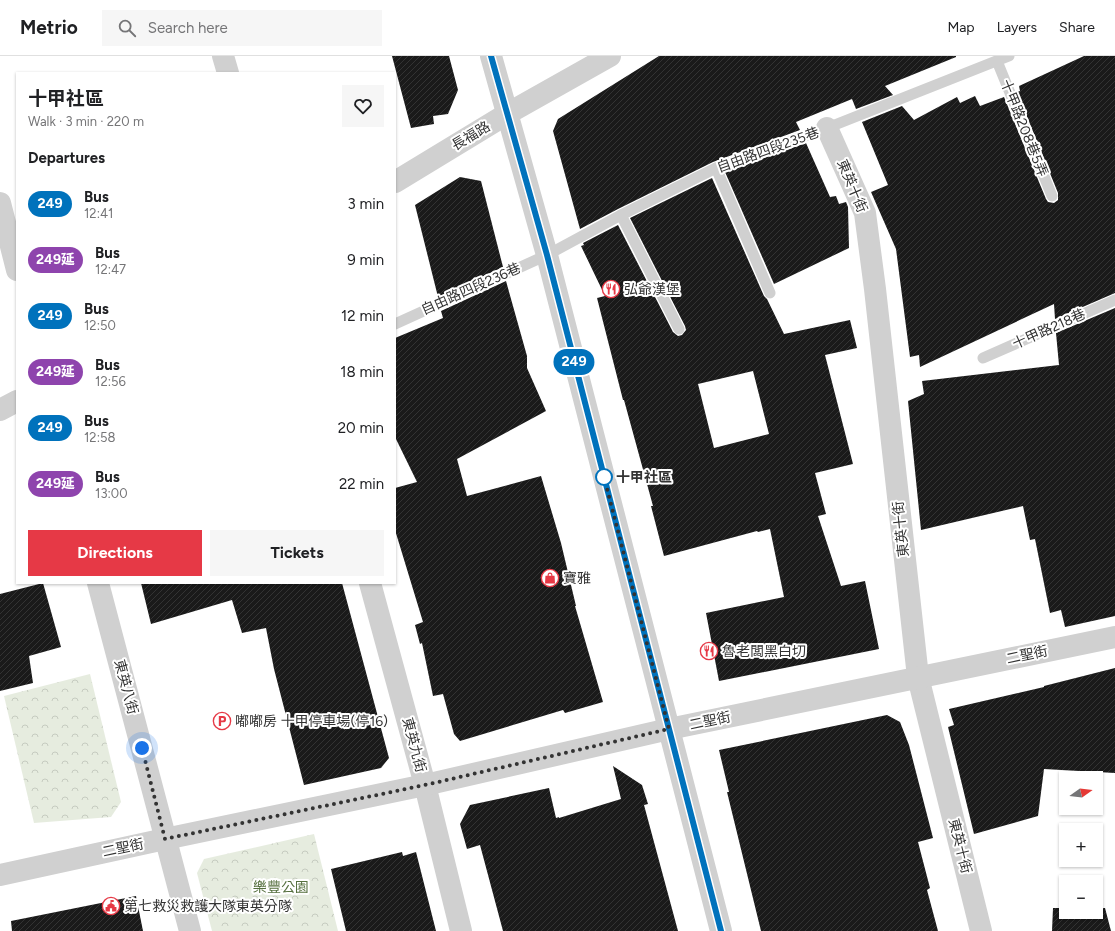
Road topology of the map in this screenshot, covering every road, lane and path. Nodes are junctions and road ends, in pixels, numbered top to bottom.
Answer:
1 (223, 56) edge
2 (491, 56) edge
3 (610, 56) edge
4 (1009, 56) edge
5 (997, 61) junction
6 (228, 72) edge
7 (507, 114) junction
8 (827, 128) junction
9 (716, 168) junction
10 (396, 181) edge
11 (1052, 196) dead end
12 (0, 203) edge
13 (621, 215) junction
14 (547, 255) junction
15 (16, 266) edge
16 (770, 293) dead end
17 (1115, 300) edge
18 (396, 324) edge
19 (679, 329) dead end
20 (984, 358) dead end
21 (16, 402) edge
22 (0, 410) edge
23 (98, 584) edge
24 (370, 584) edge
25 (1115, 637) edge
26 (918, 677) junction
27 (669, 729) junction
28 (425, 785) junction
29 (165, 839) junction
30 (0, 875) edge
31 (190, 931) edge
32 (461, 931) edge
33 (722, 931) edge
34 (981, 931) edge

1 - 6 street
2 - 7 street
3 - 7 street, 長福路
4 - 5 lane, 自由路四段235巷
5 - 8 lane, 自由路四段235巷
5 - 11 lane, 十甲路208巷5弄
7 - 10 street, 長福路
7 - 14 street
8 - 9 lane, 自由路四段235巷
8 - 26 street, 東英十街
9 - 13 lane, 自由路四段235巷
9 - 16 lane
12 - 15 street
13 - 14 lane, 自由路四段235巷
13 - 19 lane
14 - 18 lane, 自由路四段236巷
14 - 27 street
17 - 20 lane, 十甲路218巷
21 - 22 street
23 - 29 street, 東英八街
24 - 28 street, 東英九街
25 - 26 street, 二聖街
26 - 27 street, 二聖街
26 - 34 street, 東英十街
27 - 28 street, 二聖街
27 - 33 street
28 - 29 street, 二聖街
28 - 32 street, 東英九街
29 - 30 street, 二聖街
29 - 31 street, 東英八街

